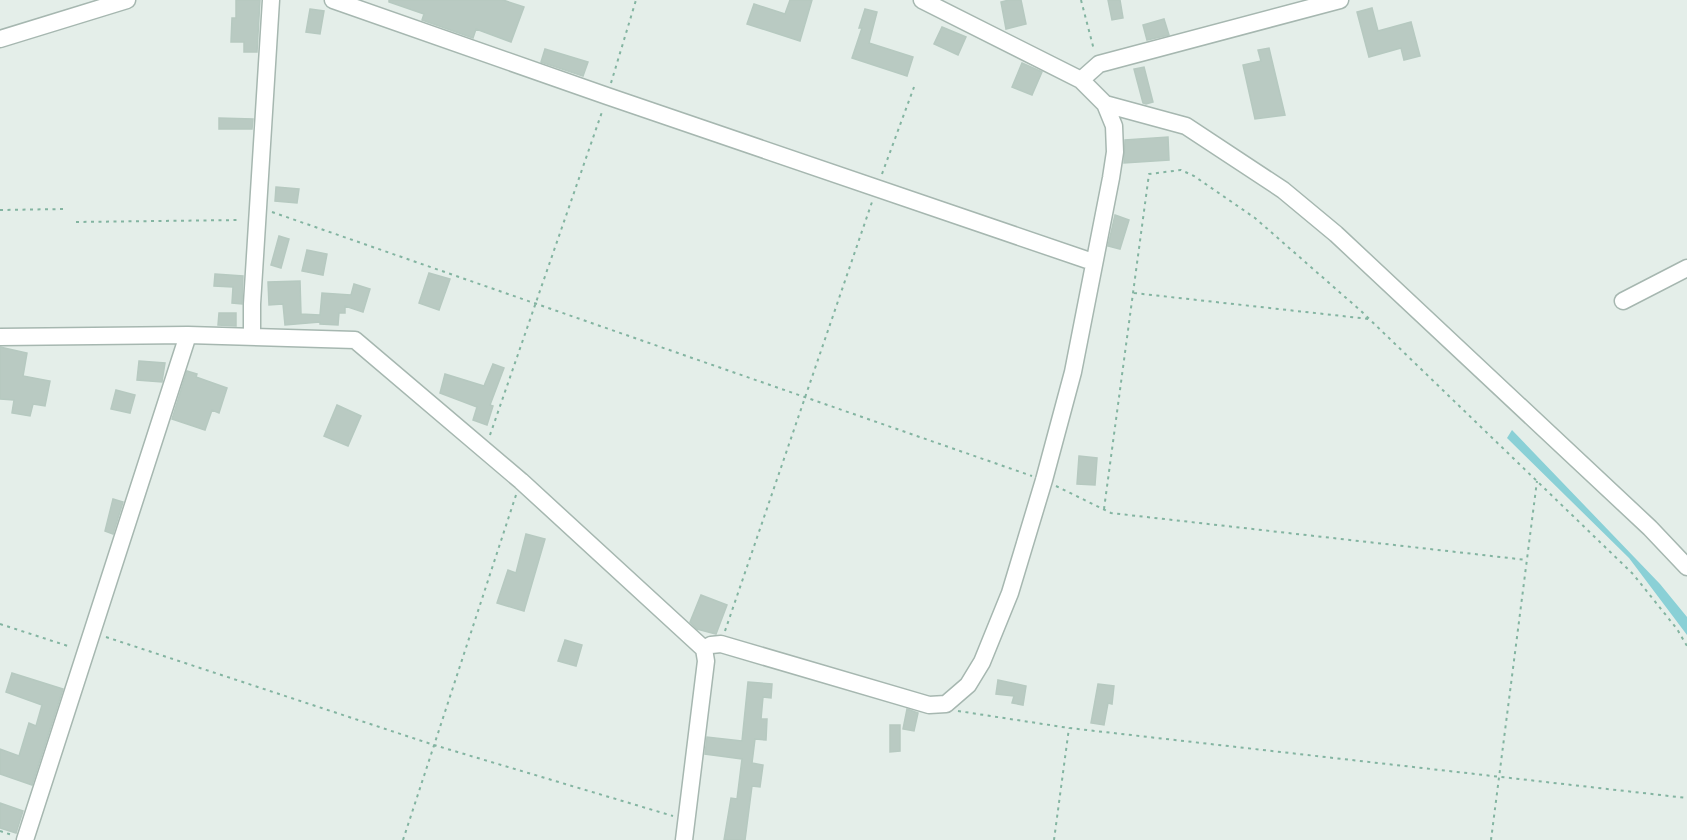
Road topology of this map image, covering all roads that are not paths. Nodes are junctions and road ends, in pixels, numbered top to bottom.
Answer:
1 (127, 0) edge
2 (271, 0) edge
3 (333, 0) edge
4 (922, 0) edge
5 (1340, 0) edge
6 (0, 39) edge
7 (1081, 80) junction
8 (1105, 104) junction
9 (1093, 262) junction
10 (1687, 268) edge
11 (1623, 301) dead end
12 (188, 335) junction
13 (0, 336) edge
14 (252, 337) junction
15 (1687, 567) edge
16 (704, 649) junction
17 (25, 840) edge
18 (684, 840) edge

1 - 6 street
2 - 14 street
3 - 9 street
4 - 7 street
5 - 7 street
7 - 8 street
8 - 9 street
8 - 15 street
9 - 16 street
10 - 11 street
12 - 13 street
12 - 14 street
12 - 17 street
14 - 16 street
16 - 18 street

